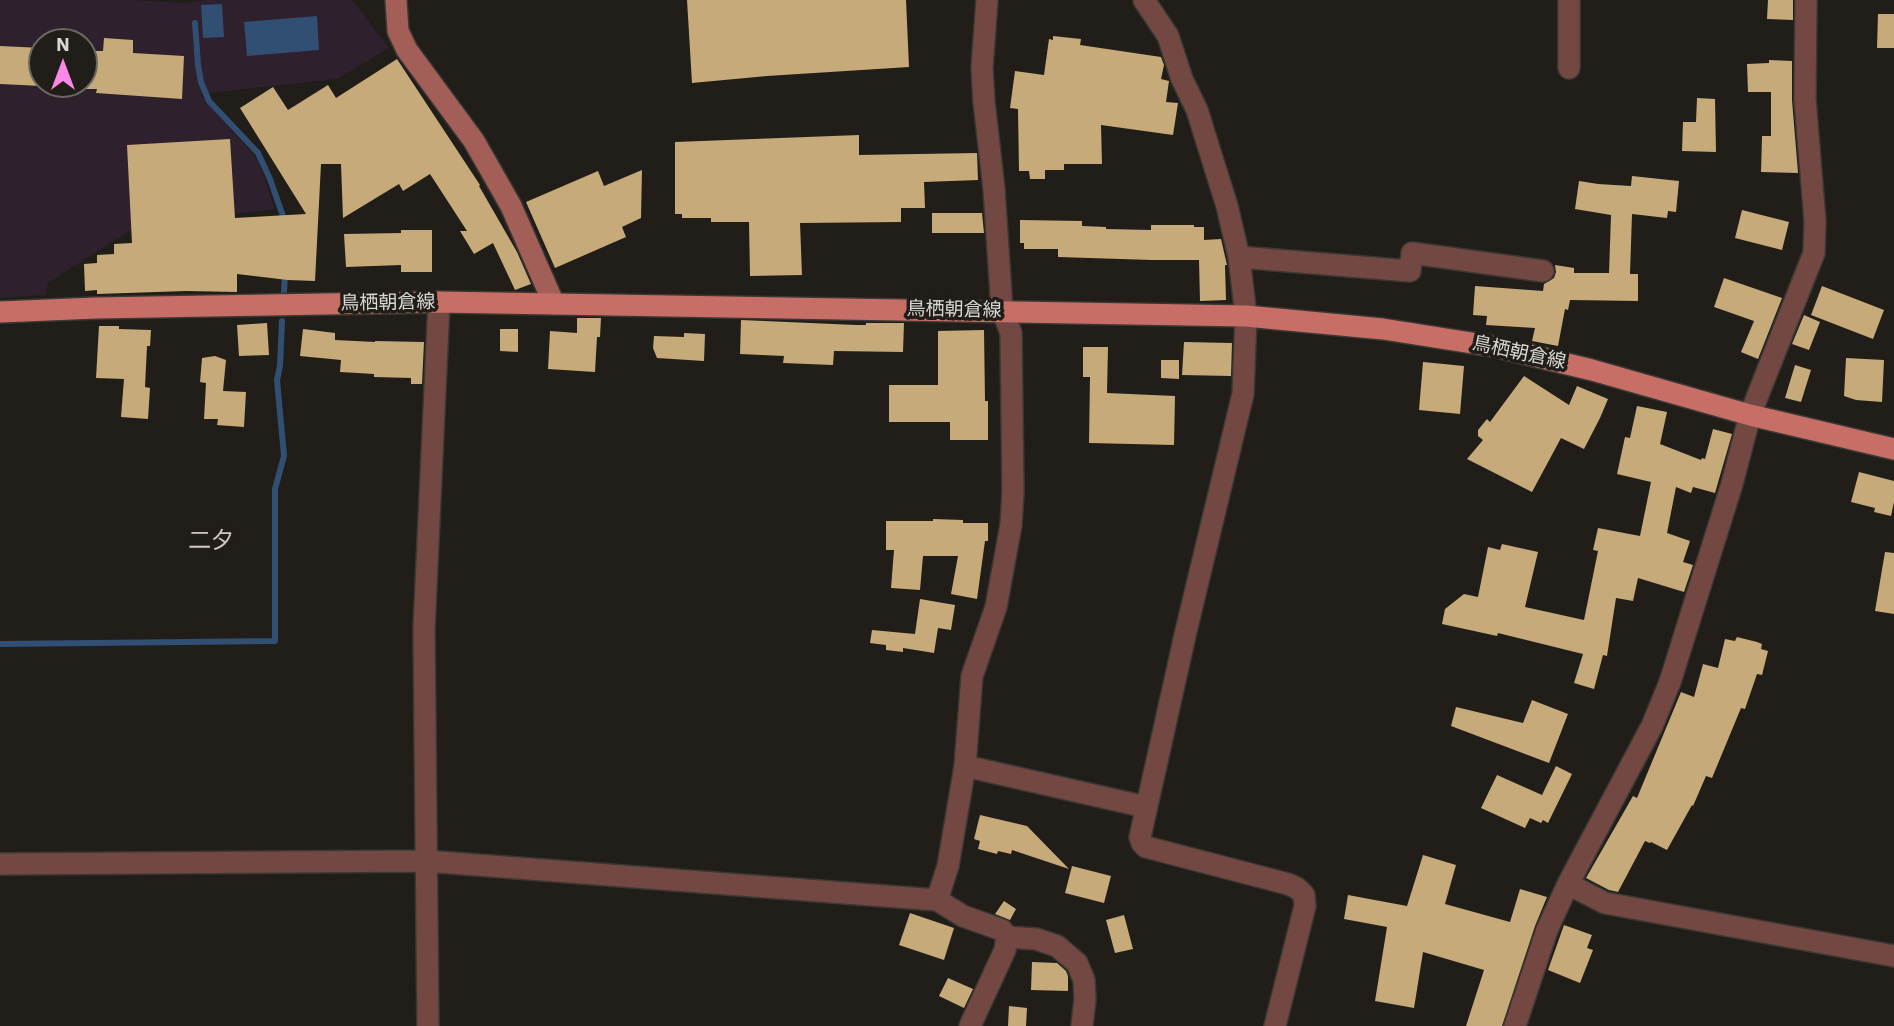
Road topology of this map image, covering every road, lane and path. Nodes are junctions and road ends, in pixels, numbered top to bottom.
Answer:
1 (396, 0) edge
2 (987, 0) edge
3 (1144, 0) edge
4 (1569, 0) edge
5 (1806, 0) edge
6 (1569, 68) dead end
7 (1239, 257) junction
8 (1543, 271) dead end
9 (439, 302) junction
10 (554, 304) junction
11 (1002, 310) junction
12 (0, 313) edge
13 (1246, 316) junction
14 (1750, 415) junction
15 (1894, 449) edge
16 (965, 766) junction
17 (1146, 807) junction
18 (425, 862) junction
19 (0, 864) edge
20 (1568, 884) junction
21 (937, 900) junction
22 (1007, 937) junction
23 (1894, 956) edge
24 (428, 1026) edge
25 (970, 1026) edge
26 (1082, 1026) edge
27 (1275, 1026) edge
28 (1515, 1026) edge

1 - 10 street
2 - 11 street
3 - 7 street
4 - 6 street
5 - 14 street
7 - 8 street
7 - 13 street
9 - 10 main road, 鳥栖朝倉線
9 - 12 main road, 鳥栖朝倉線
9 - 18 street
10 - 11 main road, 鳥栖朝倉線
11 - 13 main road, 鳥栖朝倉線
11 - 16 street
13 - 14 main road, 鳥栖朝倉線
13 - 17 street
14 - 15 main road, 鳥栖朝倉線
14 - 20 street
16 - 17 street
16 - 21 street
17 - 27 street
18 - 19 street
18 - 21 street
18 - 24 street
20 - 23 street
20 - 28 street
21 - 22 street
22 - 25 street
22 - 26 street

